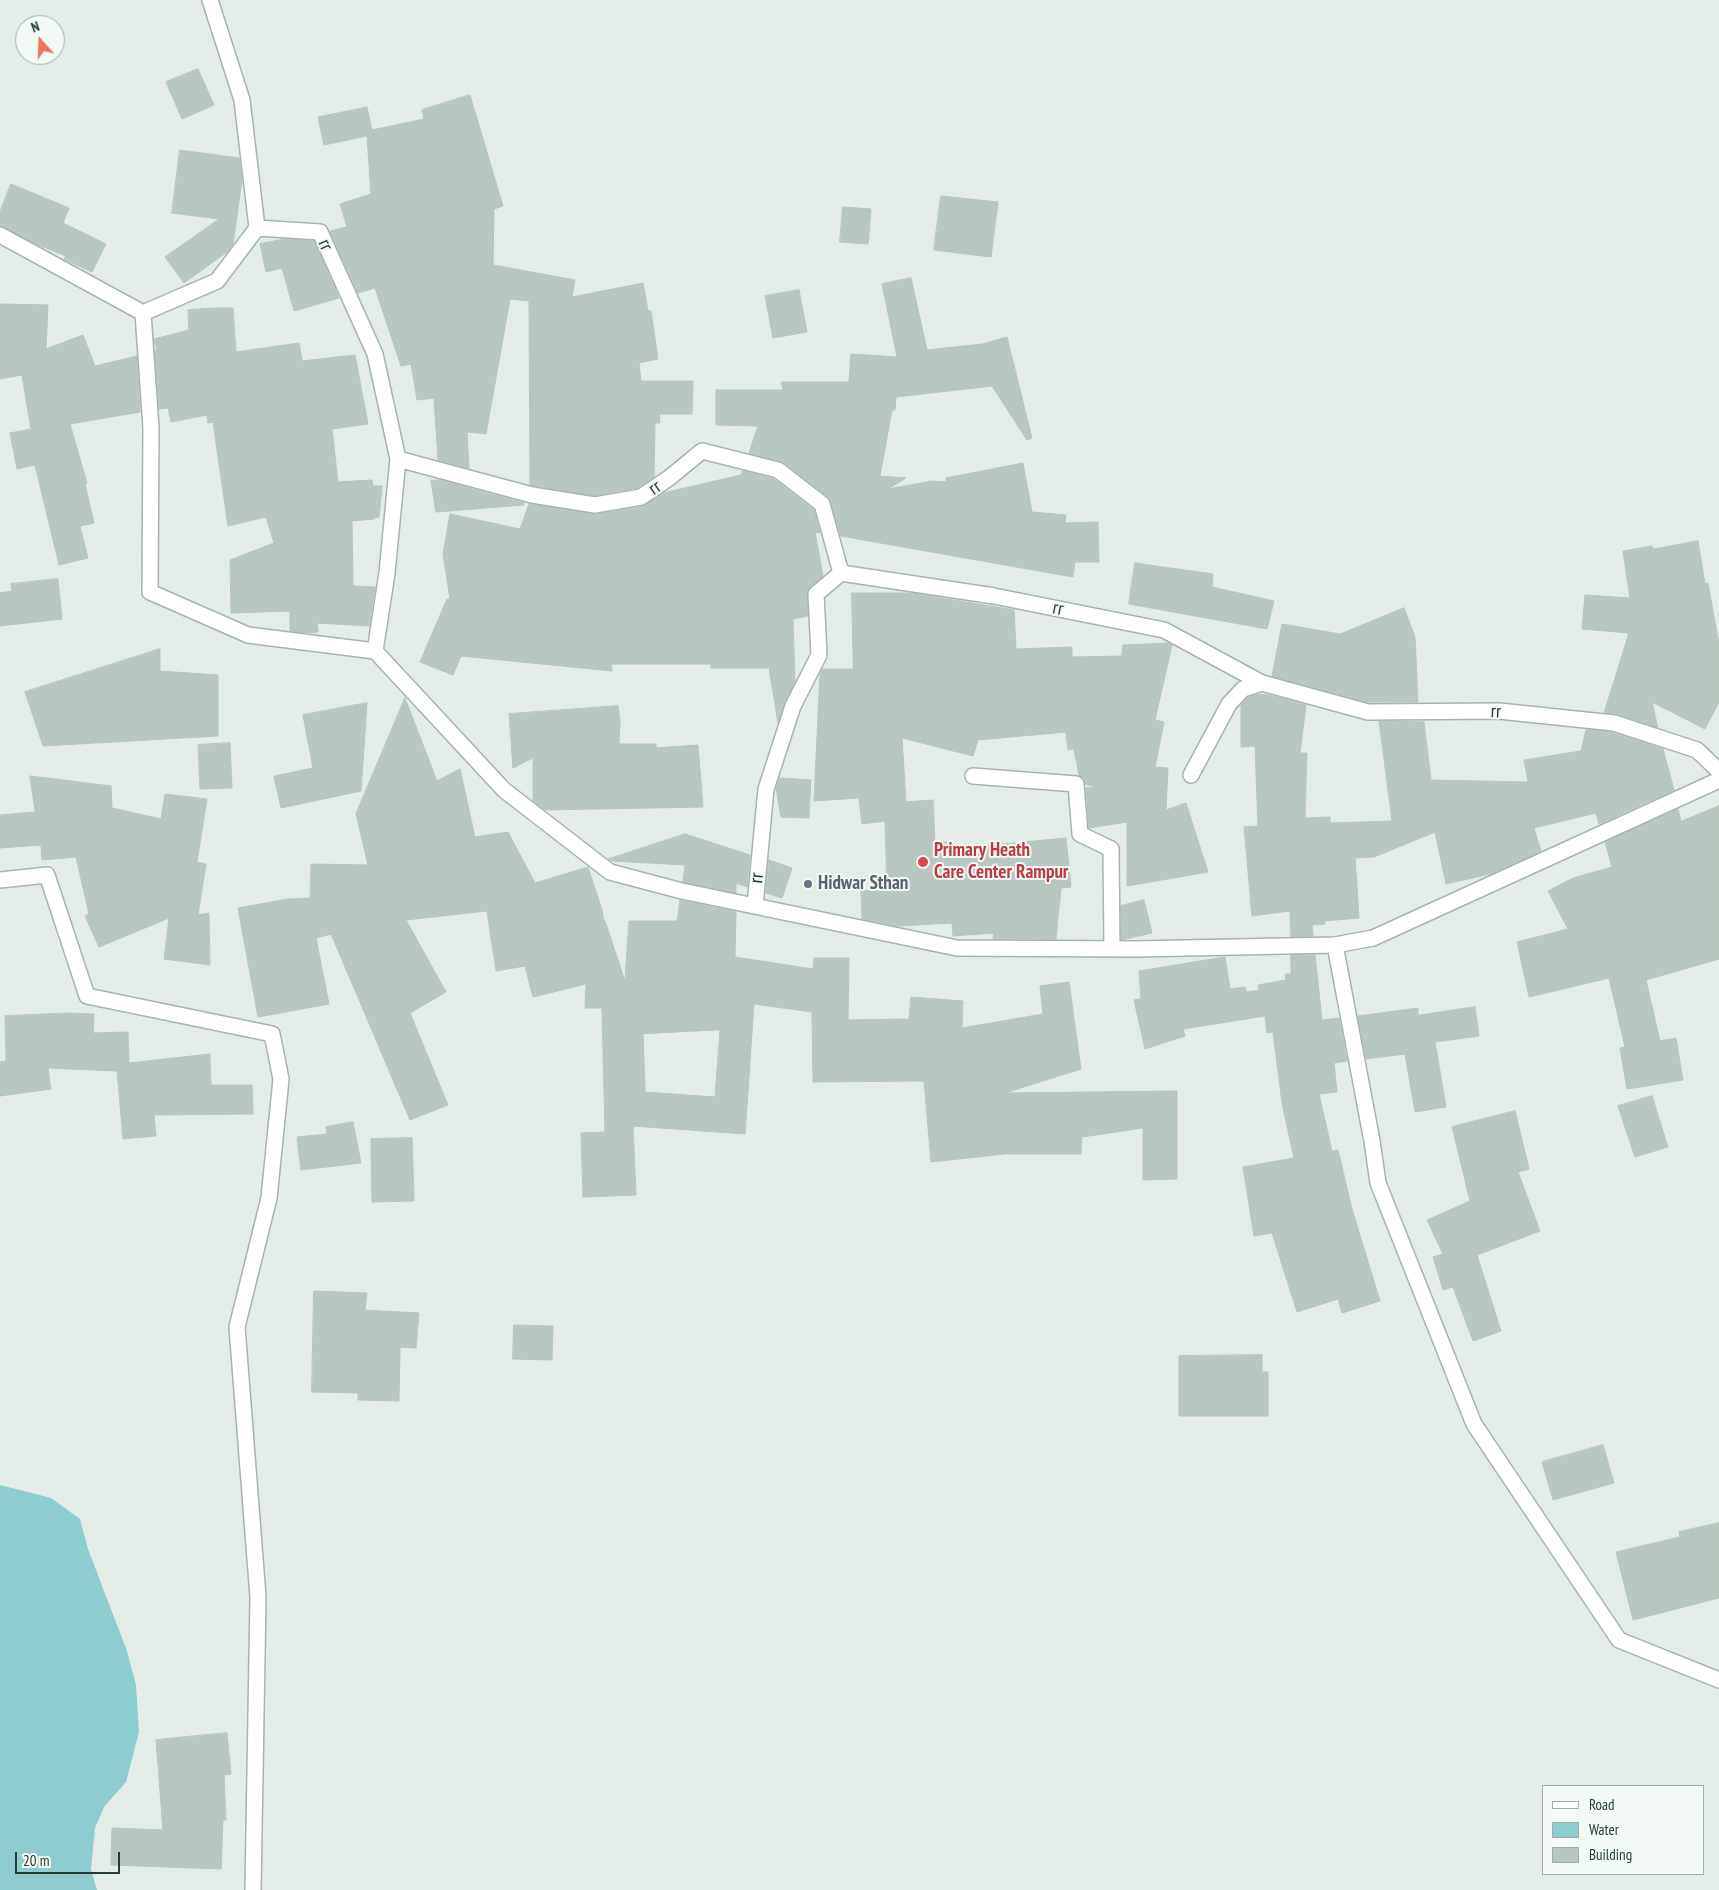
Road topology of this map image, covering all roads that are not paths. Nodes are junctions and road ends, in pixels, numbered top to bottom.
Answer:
1 (210, 0) edge
2 (257, 228) junction
3 (0, 235) edge
4 (143, 313) junction
5 (398, 460) junction
6 (841, 573) junction
7 (375, 651) junction
8 (1262, 683) junction
9 (1719, 771) edge
10 (1191, 775) dead end
11 (973, 776) dead end
12 (1719, 780) edge
13 (0, 880) edge
14 (755, 906) junction
15 (1335, 945) junction
16 (1112, 949) junction
17 (1719, 1680) edge
18 (253, 1890) edge

1 - 2 street
2 - 4 street
2 - 5 street, rr
3 - 4 street
4 - 7 street
5 - 6 street, rr
5 - 7 street, rr
6 - 8 street, rr
6 - 14 street, rr
7 - 14 street
8 - 9 street, rr
8 - 10 street
11 - 16 street
12 - 15 street
13 - 18 street
14 - 16 street
15 - 16 street
15 - 17 street

